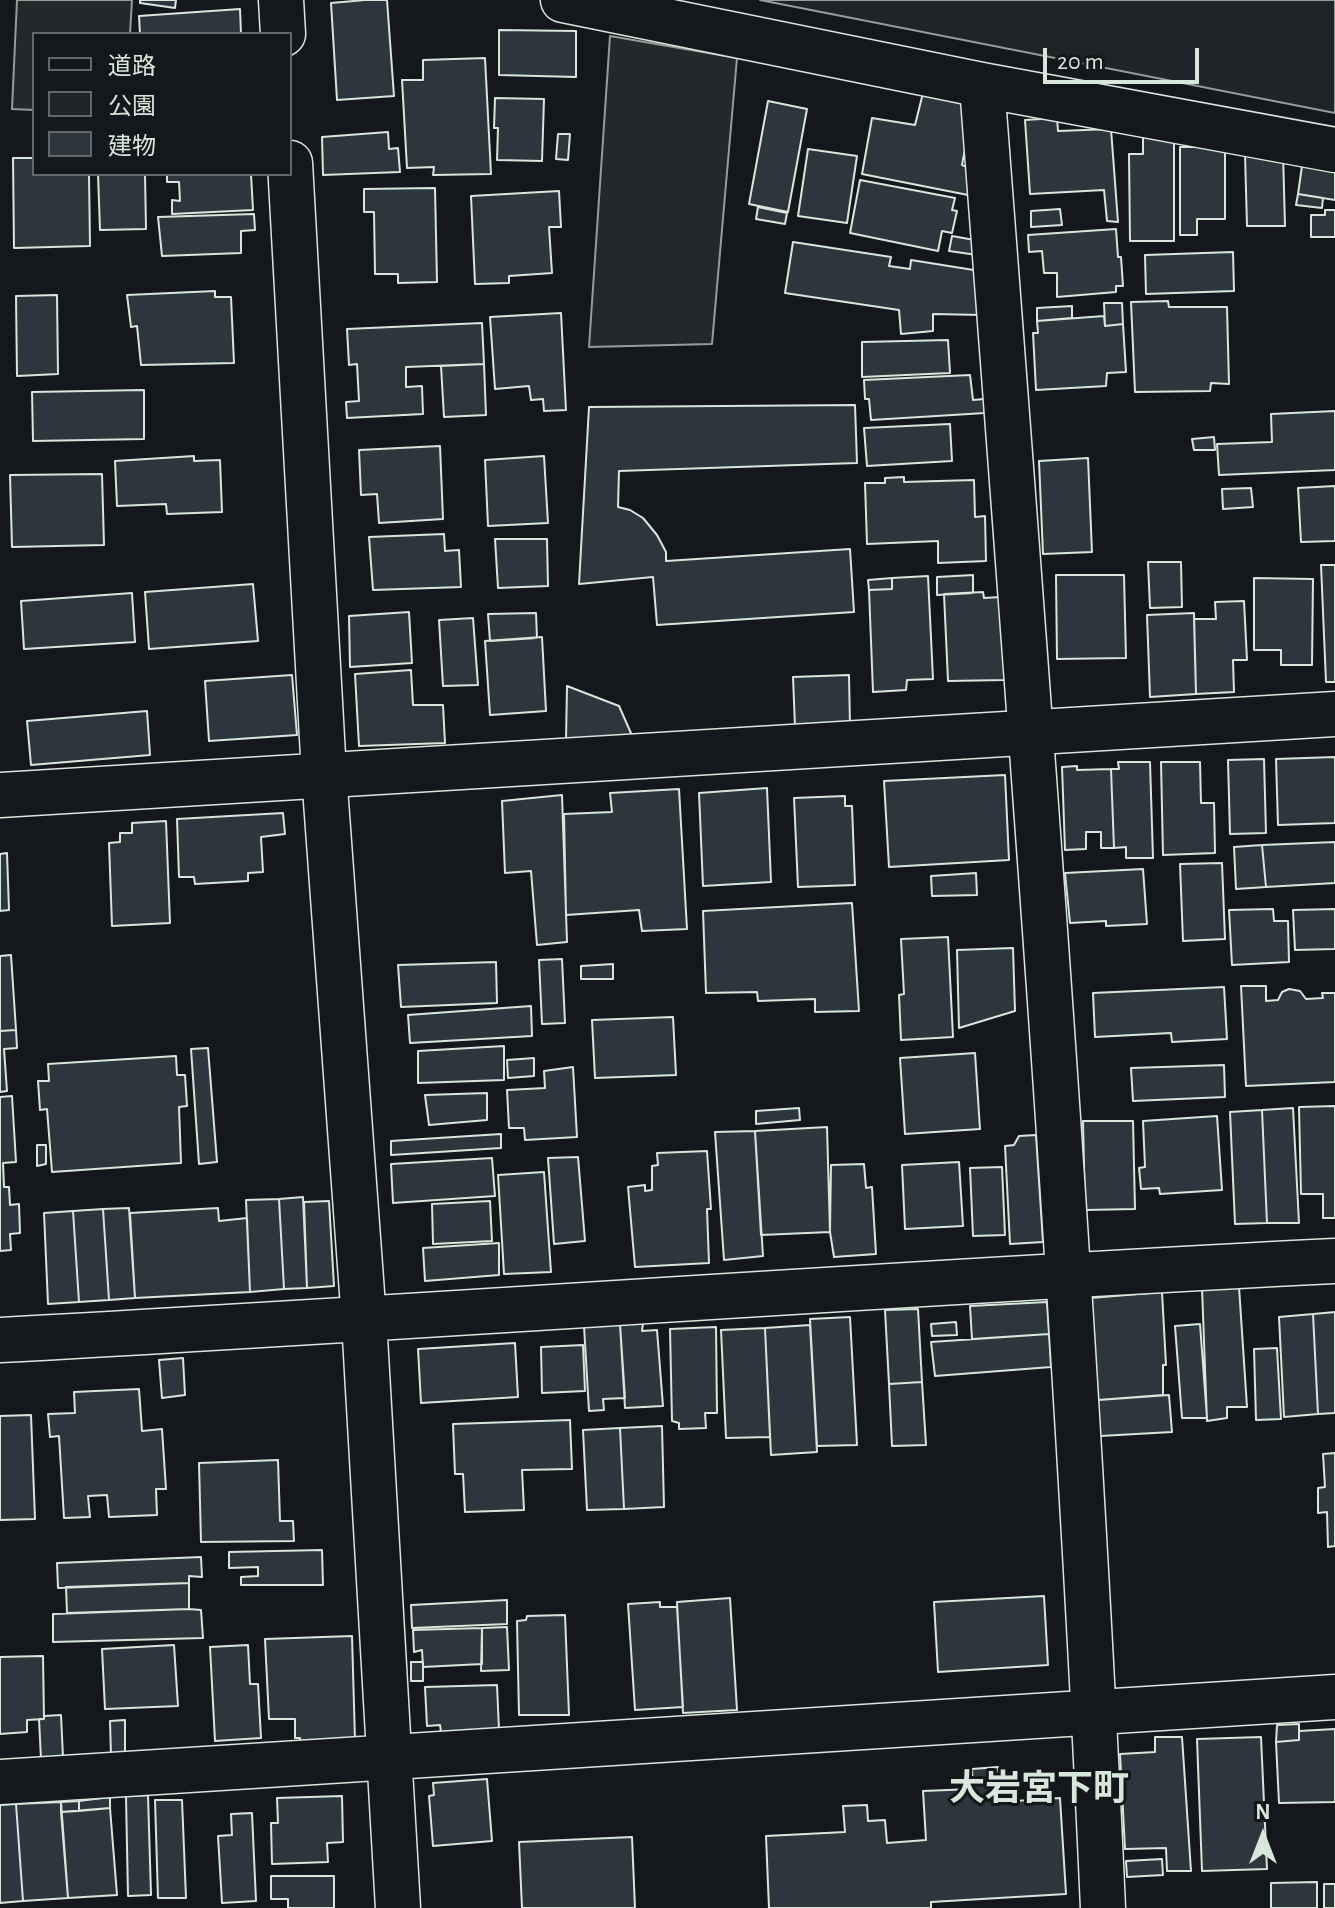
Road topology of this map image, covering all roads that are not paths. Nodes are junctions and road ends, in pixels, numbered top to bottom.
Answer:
1 (281, 0) edge
2 (563, 0) edge
3 (283, 32) edge
4 (982, 85) junction
5 (1335, 150) edge
6 (291, 176) edge
7 (1335, 714) edge
8 (1031, 732) junction
9 (324, 774) junction
10 (0, 795) edge
11 (1335, 1261) edge
12 (1067, 1274) junction
13 (364, 1320) junction
14 (0, 1340) edge
15 (1335, 1697) edge
16 (1094, 1713) junction
17 (391, 1758) junction
18 (0, 1782) edge
19 (398, 1908) edge
20 (1103, 1908) edge

1 - 3 street
2 - 4 street
4 - 5 street
4 - 8 street
6 - 9 street
7 - 8 street
8 - 9 street
8 - 12 street
9 - 10 street
9 - 13 street
11 - 12 street
12 - 13 street
12 - 16 street
13 - 14 street
13 - 17 street
15 - 16 street
16 - 17 street
16 - 20 street
17 - 18 street
17 - 19 street

